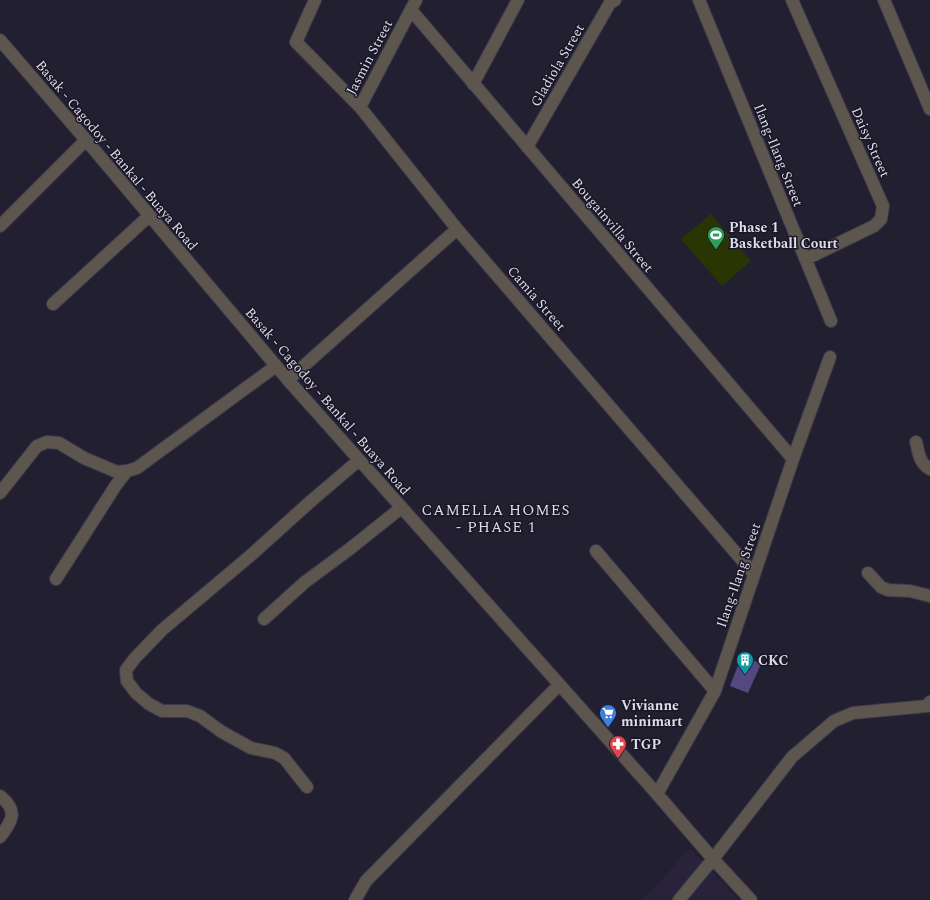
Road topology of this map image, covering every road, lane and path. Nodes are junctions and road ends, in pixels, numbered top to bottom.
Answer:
1 (315, 0) edge
2 (518, 0) edge
3 (615, 0) edge
4 (700, 0) edge
5 (792, 0) edge
6 (884, 0) edge
7 (413, 5) edge
8 (0, 40) edge
9 (473, 84) junction
10 (360, 107) junction
11 (930, 109) edge
12 (86, 140) junction
13 (527, 146) junction
14 (149, 216) junction
15 (0, 226) edge
16 (457, 229) junction
17 (806, 259) junction
18 (54, 304) dead end
19 (831, 321) dead end
20 (830, 357) dead end
21 (276, 366) junction
22 (288, 380) junction
23 (916, 442) dead end
24 (793, 459) junction
25 (358, 461) junction
26 (930, 469) edge
27 (127, 471) junction
28 (0, 493) edge
29 (401, 508) junction
30 (596, 551) dead end
31 (754, 574) junction
32 (868, 574) dead end
33 (56, 579) dead end
34 (930, 596) edge
35 (264, 619) dead end
36 (559, 685) junction
37 (715, 692) junction
38 (929, 705) edge
39 (307, 788) dead end
40 (657, 794) junction
41 (0, 796) edge
42 (0, 837) edge
43 (713, 859) junction
44 (355, 900) edge
45 (679, 900) edge
46 (751, 900) edge

1 - 10 street, Camia Street
2 - 9 street
3 - 13 street, Gladiola Street
4 - 17 street, Ilang-Ilang Street
5 - 17 street, Daisy Street
6 - 11 street
7 - 9 street, Bougainvilla Street
7 - 10 street, Jasmin Street
8 - 12 street, Basak - Cagodoy - Bankal - Buaya Road
9 - 13 street, Bougainvilla Street
10 - 16 street, Camia Street
12 - 14 street, Basak - Cagodoy - Bankal - Buaya Road
12 - 15 street
13 - 24 street, Bougainvilla Street
14 - 18 street
14 - 21 street, Basak - Cagodoy - Bankal - Buaya Road
16 - 22 street
16 - 31 street, Camia Street
17 - 19 street, Ilang-Ilang Street
20 - 24 street, Ilang-Ilang Street
21 - 22 street, Basak - Cagodoy - Bankal - Buaya Road
21 - 27 street
22 - 25 street, Basak - Cagodoy - Bankal - Buaya Road
23 - 26 street
24 - 31 street, Ilang-Ilang Street
25 - 29 street, Basak - Cagodoy - Bankal - Buaya Road
25 - 39 street
27 - 28 street
27 - 33 street
29 - 35 street
29 - 36 street, Basak - Cagodoy - Bankal - Buaya Road
30 - 37 street
31 - 37 street, Ilang-Ilang Street
32 - 34 street
36 - 40 street, Basak - Cagodoy - Bankal - Buaya Road
36 - 44 street
37 - 40 street, Ilang-Ilang Street
38 - 43 street
40 - 43 street, Basak - Cagodoy - Bankal - Buaya Road
41 - 42 street
43 - 45 street
43 - 46 street, Basak - Cagodoy - Bankal - Buaya Road

